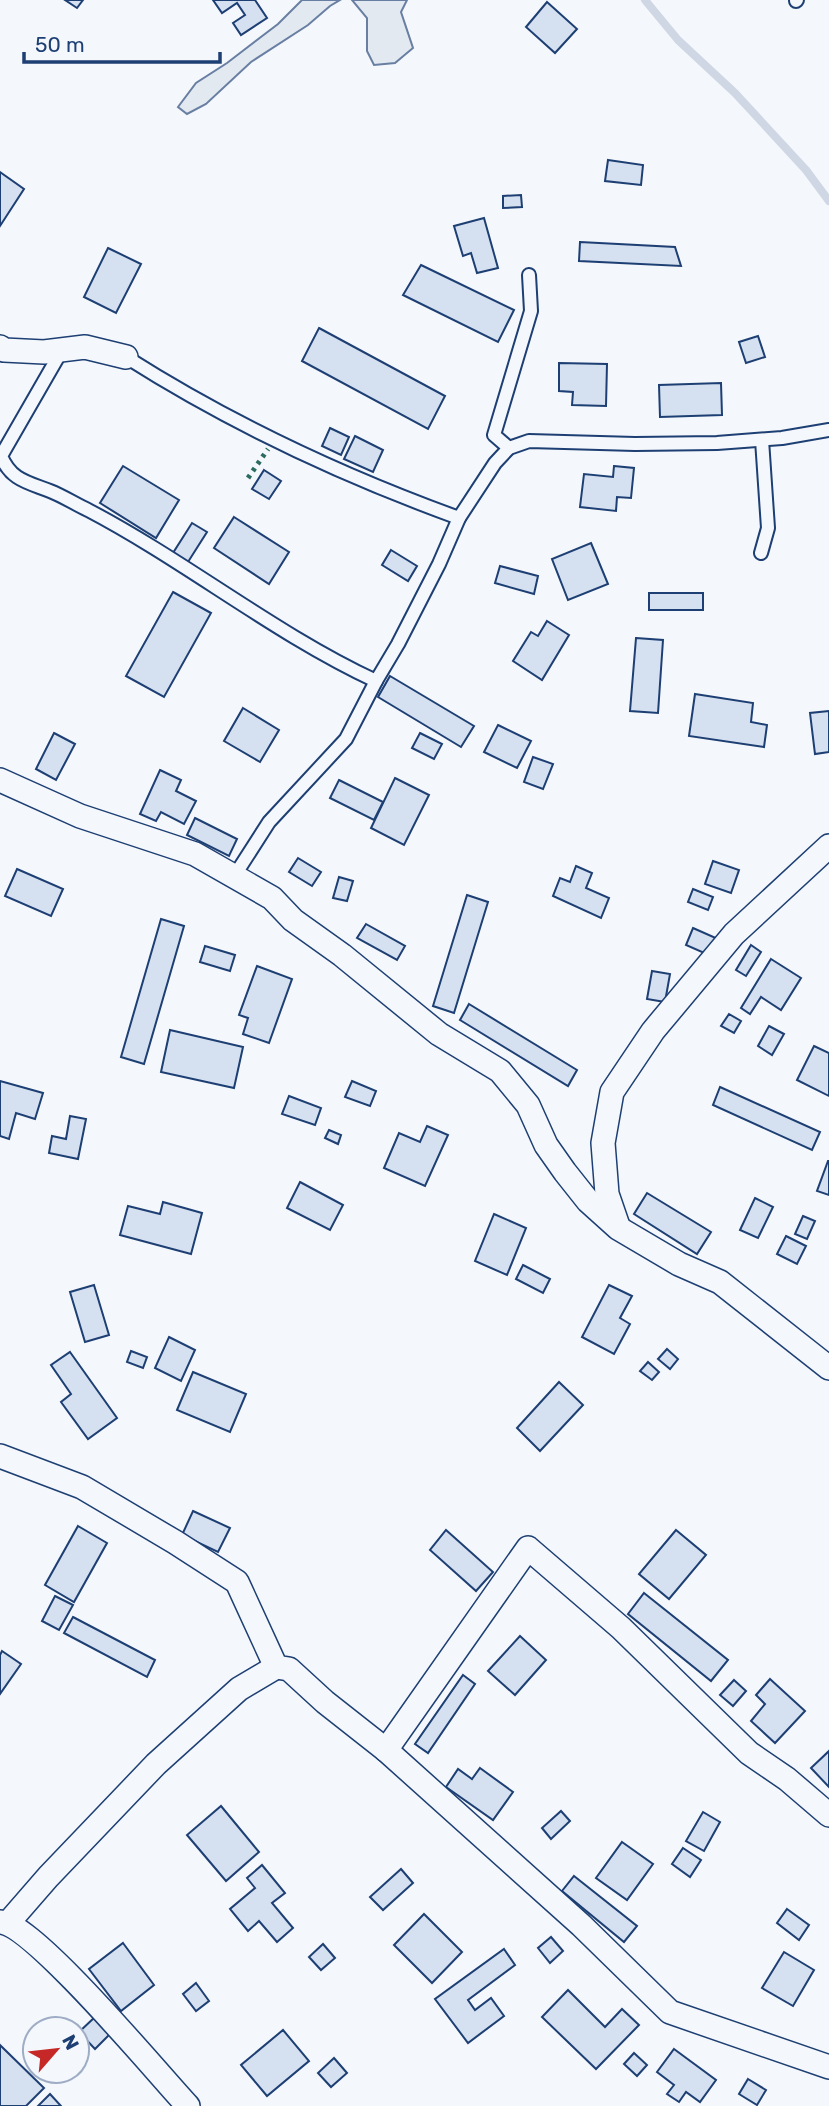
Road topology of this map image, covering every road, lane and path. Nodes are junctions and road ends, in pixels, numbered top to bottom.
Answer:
1 (528, 275) dead end
2 (0, 347) edge
3 (62, 349) junction
4 (126, 357) joint
5 (829, 430) edge
6 (762, 440) junction
7 (509, 448) junction
8 (459, 517) junction
9 (761, 552) dead end
10 (376, 681) junction
11 (0, 780) edge
12 (829, 846) edge
13 (235, 875) junction
14 (618, 1228) junction
15 (829, 1368) edge
16 (0, 1456) edge
17 (276, 1667) junction
18 (386, 1750) junction
19 (829, 1815) edge
20 (4, 1922) edge
21 (829, 2067) edge
22 (188, 2106) edge

1 - 7 lane
2 - 3 street
3 - 4 street
3 - 10 lane
4 - 8 lane
5 - 6 lane
6 - 7 lane
6 - 9 lane
7 - 8 lane
8 - 10 lane
10 - 13 lane
11 - 13 street
12 - 14 street
13 - 14 street
14 - 15 street
16 - 17 street
17 - 18 street
17 - 20 street
18 - 19 street
18 - 21 street
20 - 22 street

